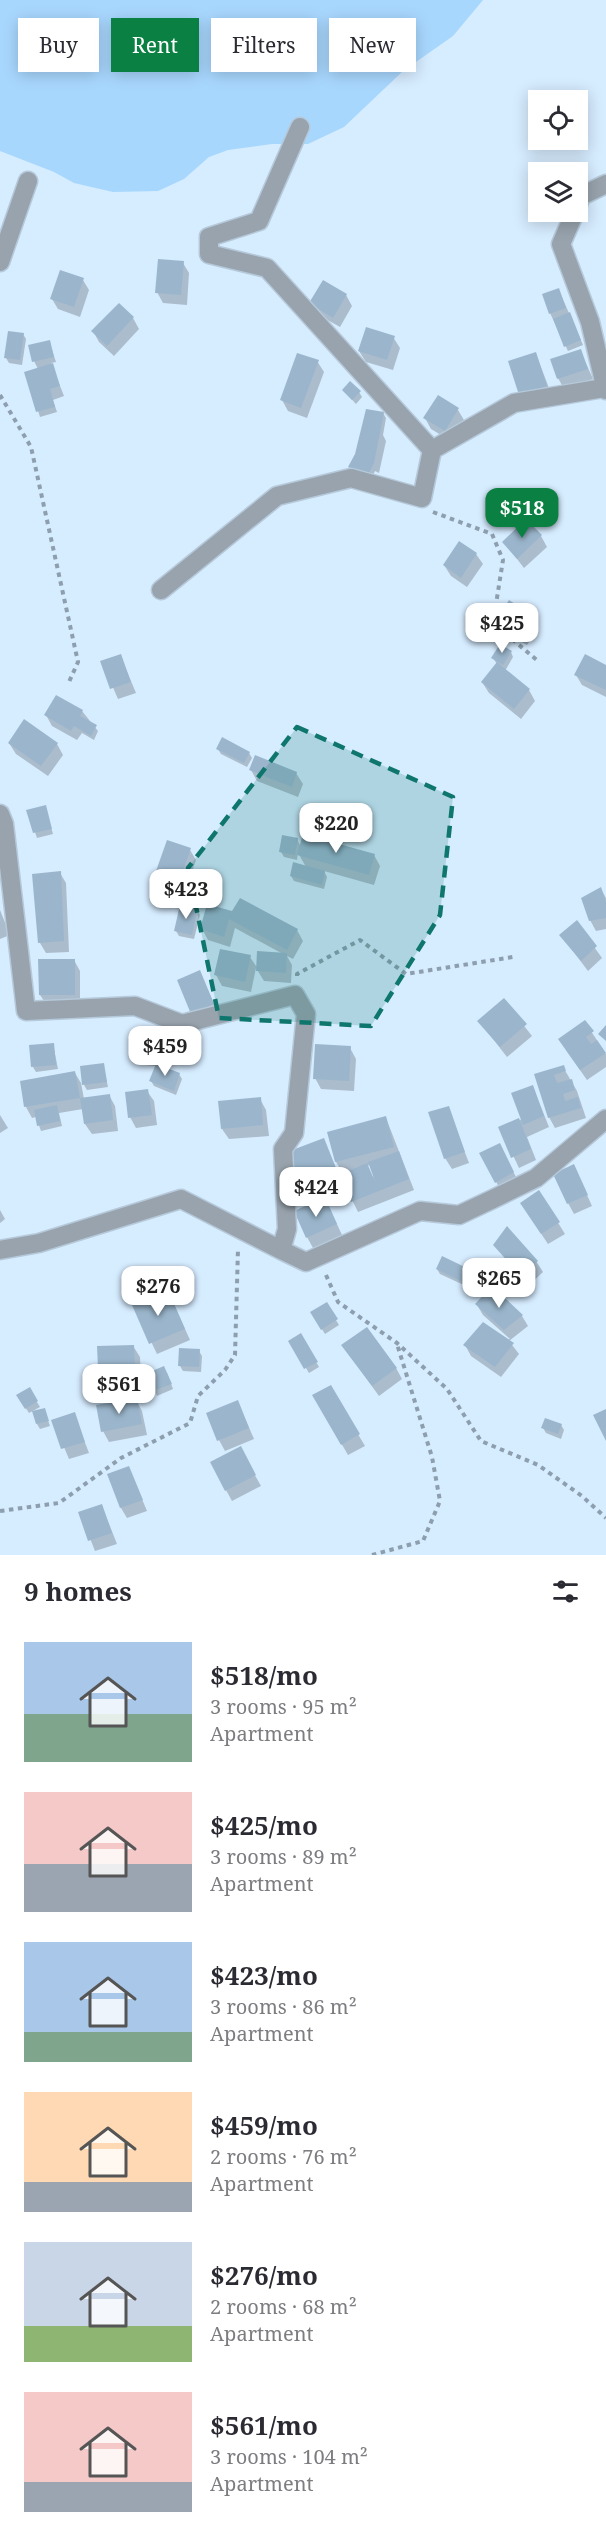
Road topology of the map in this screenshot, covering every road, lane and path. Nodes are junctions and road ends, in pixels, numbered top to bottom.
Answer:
1 (300, 128) dead end
2 (28, 181) dead end
3 (606, 184) edge
4 (588, 193) edge
5 (571, 222) edge
6 (0, 262) edge
7 (605, 389) edge
8 (0, 395) edge
9 (432, 450) junction
10 (422, 498) junction
11 (161, 590) dead end
12 (538, 661) dead end
13 (69, 682) dead end
14 (0, 814) edge
15 (513, 957) dead end
16 (295, 995) junction
17 (606, 1119) edge
18 (247, 1233) junction
19 (0, 1250) edge
20 (281, 1250) junction
21 (306, 1262) junction
22 (397, 1343) junction
23 (0, 1511) edge
24 (606, 1518) edge
25 (372, 1555) edge

1 - 9 street
2 - 6 street
3 - 4 street
5 - 7 street
7 - 9 street
8 - 13 path
9 - 10 street
10 - 11 street
10 - 12 path
14 - 16 street
15 - 16 path
16 - 20 street
17 - 21 street
18 - 19 street
18 - 20 street
18 - 23 path
20 - 21 street
21 - 22 path
22 - 24 path
22 - 25 path

